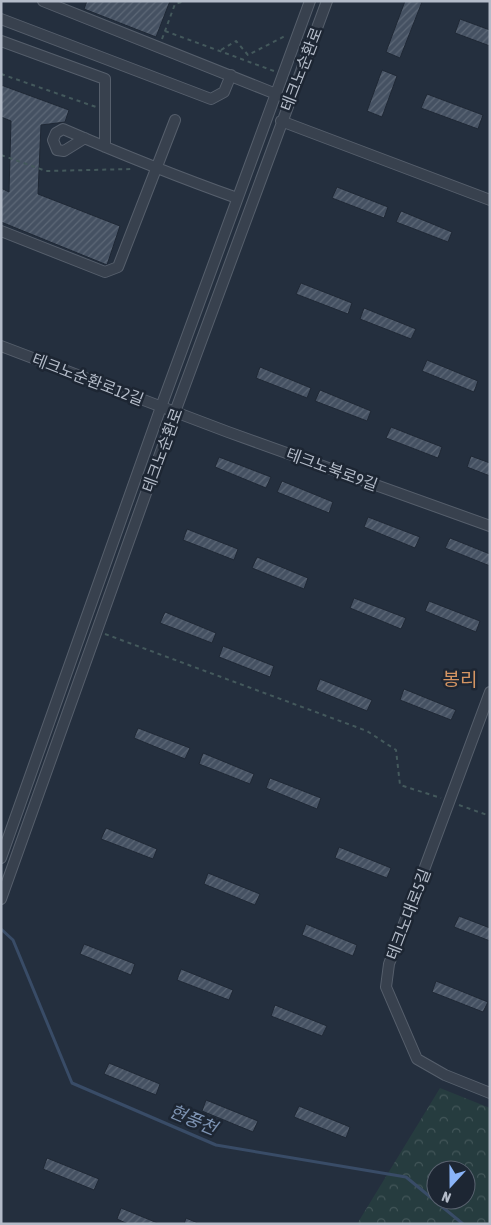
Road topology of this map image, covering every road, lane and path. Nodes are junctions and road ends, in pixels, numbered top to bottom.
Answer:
1 (43, 1) edge
2 (185, 1) edge
3 (310, 1) edge
4 (327, 1) edge
5 (175, 3) edge
6 (1, 19) edge
7 (300, 28) junction
8 (165, 31) junction
9 (1, 41) edge
10 (159, 46) junction
11 (220, 50) junction
12 (1, 74) edge
13 (231, 75) junction
14 (283, 75) junction
15 (276, 94) junction
16 (105, 111) junction
17 (175, 120) dead end
18 (281, 121) junction
19 (85, 138) dead end
20 (105, 147) junction
21 (1, 156) edge
22 (135, 169) dead end
23 (155, 169) junction
24 (236, 198) junction
25 (490, 200) edge
26 (1, 231) edge
27 (1, 346) edge
28 (161, 407) junction
29 (175, 412) junction
30 (490, 526) edge
31 (97, 632) junction
32 (490, 692) edge
33 (450, 801) junction
34 (490, 816) edge
35 (1, 858) edge
36 (1, 900) edge
37 (490, 1093) edge

1 - 10 street
2 - 5 path
3 - 7 street, 테크노순환로
4 - 18 street, 테크노순환로
5 - 8 path
6 - 13 street
7 - 11 path
7 - 14 street, 테크노순환로
8 - 10 path
8 - 11 path
9 - 16 street
10 - 13 street
11 - 14 path
12 - 16 path
13 - 15 street
14 - 15 street, 테크노순환로
15 - 24 street, 테크노순환로
16 - 20 street
17 - 23 street
18 - 25 street
18 - 29 street, 테크노순환로
19 - 20 street
20 - 23 street
21 - 22 path
23 - 24 street
23 - 26 street
24 - 28 street, 테크노순환로
27 - 28 street, 테크노순환로12길
28 - 29 street, 테크노순환로12길
28 - 35 street, 테크노순환로
29 - 30 street, 테크노북로9길
29 - 31 street, 테크노순환로
31 - 33 path
31 - 36 street, 테크노순환로
32 - 33 street, 테크노대로5길
33 - 34 path
33 - 37 street, 테크노대로5길

